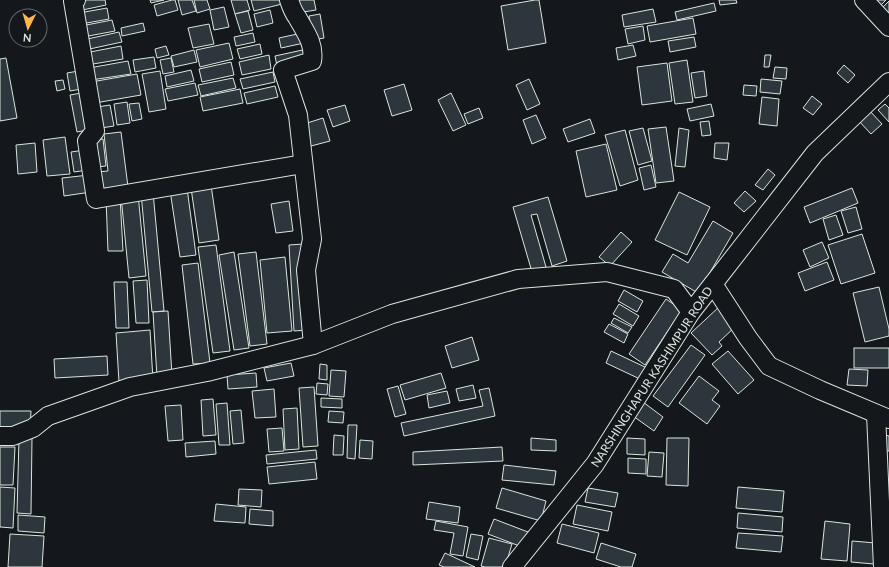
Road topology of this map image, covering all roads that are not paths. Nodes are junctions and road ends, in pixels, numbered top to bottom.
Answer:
1 (76, 0) edge
2 (289, 0) edge
3 (864, 0) edge
4 (889, 27) edge
5 (889, 82) edge
6 (303, 164) junction
7 (713, 284) junction
8 (691, 312) junction
9 (313, 345) junction
10 (883, 416) edge
11 (0, 436) edge
12 (512, 567) edge
13 (884, 567) edge

1 - 6 street
2 - 6 street
3 - 4 street
5 - 7 street, NARSHINGHAPUR KASHIMPUR ROAD
6 - 9 street
7 - 8 street, NARSHINGHAPUR KASHIMPUR ROAD
7 - 10 street
8 - 9 street
8 - 12 street, NARSHINGHAPUR KASHIMPUR ROAD
9 - 11 street
10 - 13 street

